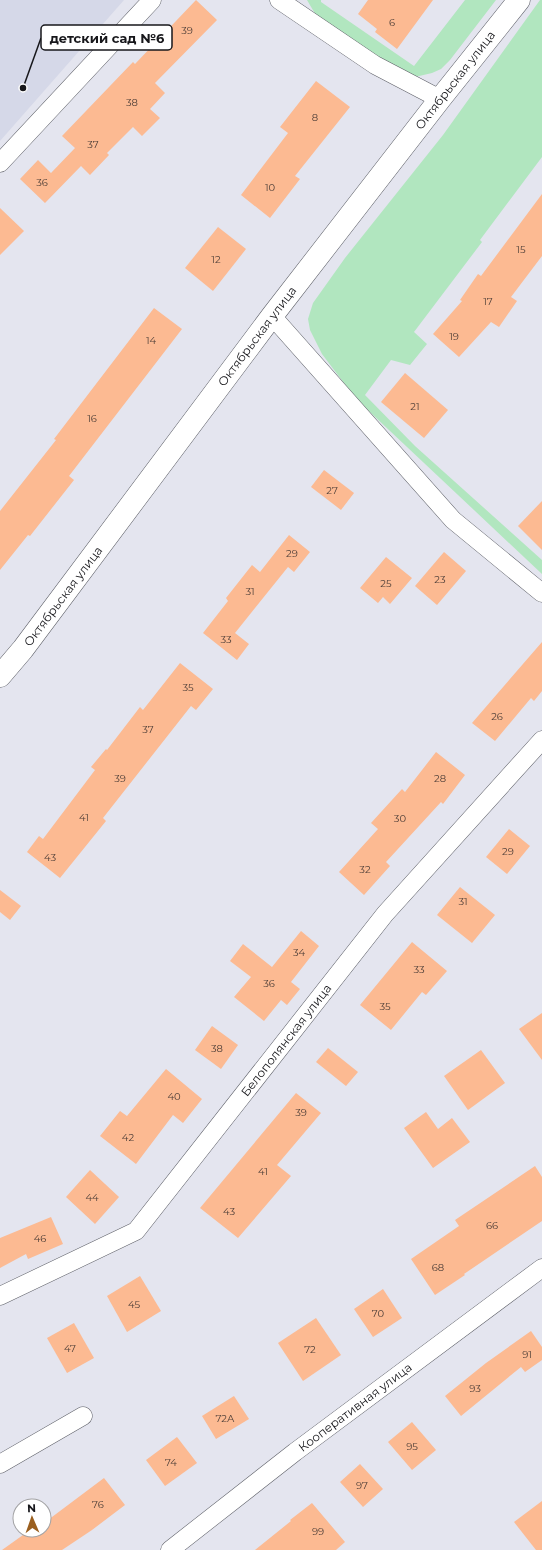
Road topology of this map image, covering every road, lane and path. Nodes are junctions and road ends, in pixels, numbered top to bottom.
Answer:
1 (152, 0) edge
2 (279, 0) edge
3 (519, 0) edge
4 (440, 99) junction
5 (0, 163) edge
6 (272, 316) junction
7 (542, 593) edge
8 (0, 676) edge
9 (542, 740) edge
10 (542, 1268) edge
11 (0, 1296) edge
12 (83, 1416) dead end
13 (0, 1464) edge
14 (170, 1550) edge

1 - 5 street
2 - 4 street
3 - 4 street, Октябрьская улица
4 - 6 street, Октябрьская улица
6 - 7 street
6 - 8 street, Октябрьская улица
9 - 11 street, Белополянская улица
10 - 14 street, Кооперативная улица
12 - 13 street

